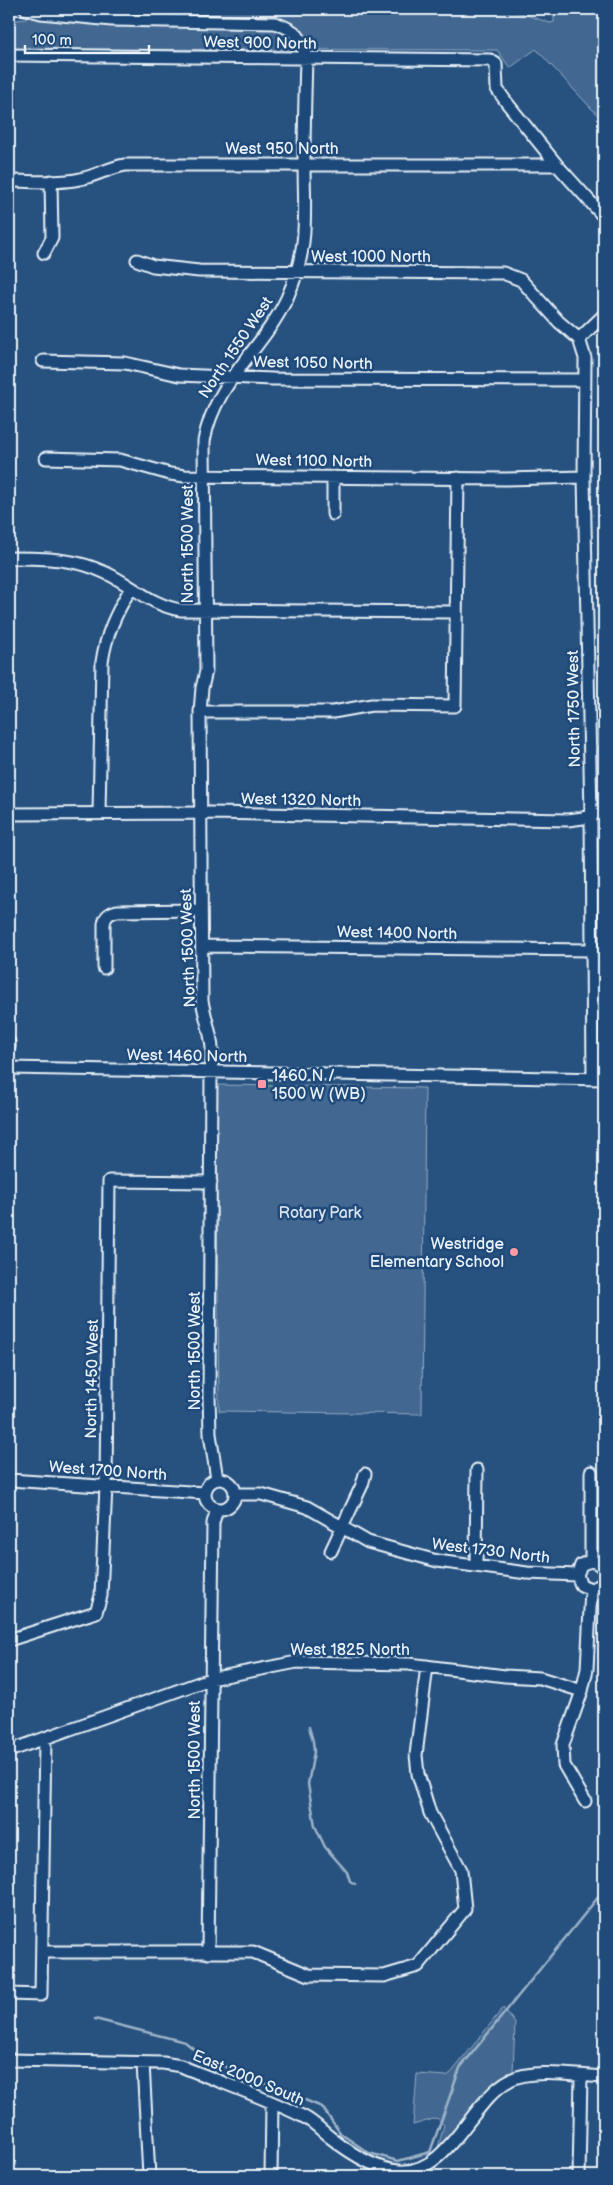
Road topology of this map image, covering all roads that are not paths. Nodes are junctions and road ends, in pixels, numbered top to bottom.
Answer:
1 (26, 9) edge
2 (9, 55) edge
3 (306, 58) junction
4 (304, 164) junction
5 (557, 165) junction
6 (9, 181) edge
7 (52, 181) junction
8 (604, 217) edge
9 (44, 253) dead end
10 (137, 260) dead end
11 (297, 272) junction
12 (604, 315) edge
13 (580, 339) junction
14 (43, 361) dead end
15 (232, 376) junction
16 (584, 380) junction
17 (46, 458) dead end
18 (203, 476) junction
19 (333, 477) junction
20 (584, 477) junction
21 (458, 478) junction
22 (333, 514) dead end
23 (9, 558) edge
24 (131, 588) junction
25 (204, 610) junction
26 (456, 612) junction
27 (200, 712) junction
28 (604, 810) edge
29 (100, 813) junction
30 (201, 813) junction
31 (9, 814) edge
32 (592, 815) junction
33 (202, 910) junction
34 (202, 946) junction
35 (592, 950) junction
36 (104, 968) dead end
37 (9, 1042) edge
38 (9, 1047) edge
39 (9, 1068) edge
40 (211, 1072) junction
41 (599, 1078) edge
42 (211, 1182) junction
43 (477, 1470) dead end
44 (591, 1472) dead end
45 (365, 1474) dead end
46 (216, 1479) junction
47 (9, 1480) edge
48 (106, 1486) junction
49 (204, 1494) junction
50 (235, 1494) junction
51 (217, 1509) junction
52 (342, 1527) junction
53 (331, 1551) dead end
54 (592, 1561) junction
55 (476, 1566) junction
56 (604, 1570) edge
57 (577, 1575) junction
58 (604, 1580) edge
59 (591, 1589) junction
60 (9, 1640) edge
61 (427, 1666) junction
62 (210, 1679) junction
63 (582, 1691) junction
64 (45, 1739) junction
65 (9, 1751) edge
66 (584, 1802) dead end
67 (42, 1952) junction
68 (208, 1953) junction
69 (9, 1994) edge
70 (9, 2060) edge
71 (144, 2063) junction
72 (581, 2076) junction
73 (604, 2077) edge
74 (272, 2103) junction
75 (149, 2176) edge
76 (271, 2176) edge
77 (579, 2176) edge

1 - 3 street
2 - 3 street, West 900 North
3 - 4 street, North 1550 West
3 - 5 street, West 900 North
4 - 5 street, West 950 North
4 - 7 street, West 950 North
4 - 11 street, North 1550 West
5 - 8 street
6 - 7 street, West 950 North
7 - 9 street
10 - 11 street, West 1000 North
11 - 13 street, West 1000 North
11 - 15 street, North 1550 West
12 - 13 street
13 - 16 street, North 1750 West
14 - 15 street, West 1050 North
15 - 16 street, West 1050 North
15 - 18 street, North 1550 West
16 - 20 street, North 1750 West
17 - 18 street, West 1100 North
18 - 19 street, West 1100 North
18 - 25 street, North 1500 West
19 - 21 street, West 1100 North
19 - 22 street
20 - 21 street, West 1100 North
20 - 32 street, North 1750 West
21 - 26 street
23 - 24 street
24 - 25 street
24 - 29 street
25 - 26 street
25 - 27 street, North 1500 West
26 - 27 street
27 - 30 street, North 1500 West
28 - 32 street, West 1320 North
29 - 30 street, West 1320 North
29 - 31 street, West 1320 North
30 - 32 street, West 1320 North
30 - 33 street, North 1500 West
32 - 35 street, North 1750 West
33 - 34 street, North 1500 West
33 - 36 street
34 - 35 street, West 1400 North
34 - 40 street, North 1500 West
35 - 41 street, North 1750 West
37 - 38 street
39 - 40 street, West 1460 North
40 - 41 street, West 1460 North
40 - 42 street, North 1500 West
42 - 46 street, North 1500 West
42 - 48 street, North 1450 West
43 - 55 street
44 - 54 street
45 - 52 street
46 - 49 street
46 - 50 street
47 - 48 street, West 1700 North
48 - 49 street, West 1700 North
48 - 60 street, North 1450 West
49 - 51 street
50 - 51 street
50 - 52 street, West 1730 North
51 - 62 street, North 1500 West
52 - 53 street
52 - 55 street, West 1730 North
54 - 56 street
54 - 57 street
55 - 57 street, West 1730 North
57 - 59 street
58 - 59 street
59 - 63 street
61 - 62 street, West 1825 North
61 - 63 street, West 1825 North
61 - 68 street
62 - 64 street, West 1825 North
62 - 68 street, North 1500 West
63 - 66 street
64 - 65 street, West 1825 North
64 - 67 street
67 - 68 street
67 - 69 street
70 - 71 street, East 2000 South
71 - 74 street, East 2000 South
71 - 75 street
72 - 73 street, East 2000 South
72 - 74 street, East 2000 South
72 - 77 street
74 - 76 street

